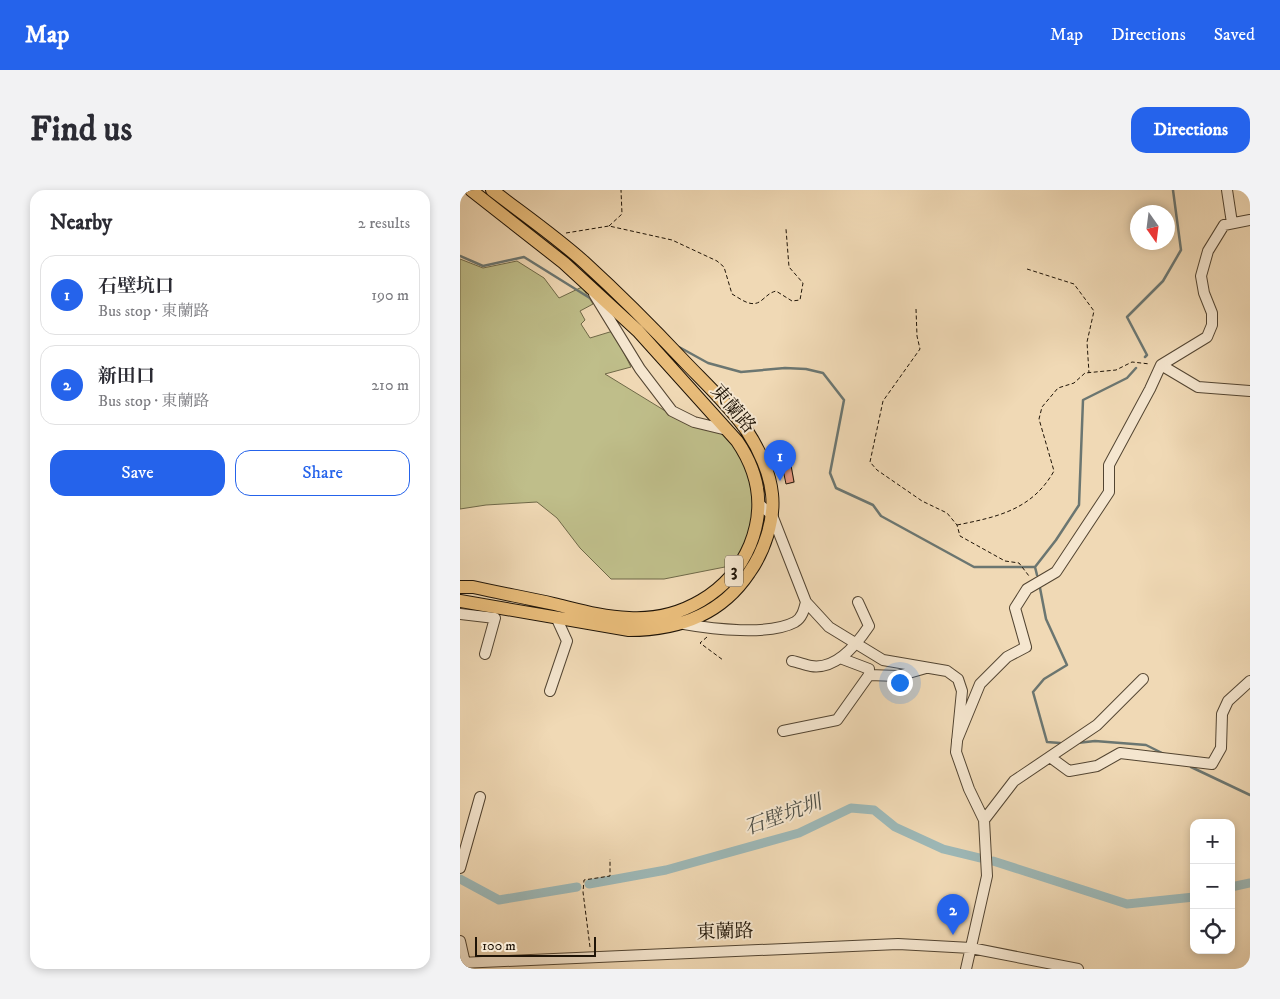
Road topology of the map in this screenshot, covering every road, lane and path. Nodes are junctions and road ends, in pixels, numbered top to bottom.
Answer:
1 (470, 190) edge
2 (492, 190) edge
3 (621, 190) edge
4 (1227, 190) edge
5 (1250, 220) edge
6 (1232, 224) junction
7 (609, 226) junction
8 (786, 229) dead end
9 (553, 236) junction
10 (1027, 270) dead end
11 (589, 287) junction
12 (916, 309) dead end
13 (1161, 365) junction
14 (1089, 373) junction
15 (1250, 391) edge
16 (727, 430) junction
17 (759, 504) junction
18 (772, 515) junction
19 (957, 525) junction
20 (1032, 585) junction
21 (460, 587) edge
22 (460, 602) edge
23 (806, 602) junction
24 (858, 602) dead end
25 (460, 614) edge
26 (556, 617) junction
27 (684, 624) junction
28 (712, 634) dead end
29 (857, 644) junction
30 (485, 654) dead end
31 (840, 658) junction
32 (723, 660) dead end
33 (792, 661) dead end
34 (927, 667) junction
35 (869, 676) junction
36 (1143, 679) dead end
37 (1250, 681) edge
38 (550, 691) dead end
39 (782, 731) dead end
40 (957, 740) junction
41 (1050, 758) junction
42 (480, 797) dead end
43 (984, 820) junction
44 (610, 859) dead end
45 (460, 868) edge
46 (460, 941) edge
47 (971, 948) junction
48 (592, 957) junction
49 (569, 958) junction
50 (462, 963) edge
51 (570, 969) edge
52 (966, 969) edge
53 (1078, 969) edge

1 - 11 main road, 東蘭路 / 3
2 - 9 main road, 東蘭路 / 3
3 - 7 path
4 - 6 street
5 - 6 street
6 - 13 street
7 - 8 path
7 - 9 path
9 - 18 main road, 東蘭路 / 3
10 - 14 path
11 - 16 main road, 東蘭路 / 3
11 - 16 street
12 - 19 path
13 - 14 path
13 - 15 street
13 - 20 street
14 - 19 path
16 - 17 main road, 東蘭路 / 3
17 - 18 street
17 - 21 main road, 東蘭路 / 3
18 - 23 street
18 - 27 main road, 東蘭路 / 3
19 - 20 path
20 - 40 street
22 - 26 main road, 東蘭路 / 3
23 - 27 street, 東蘭路
23 - 29 street
24 - 29 street
25 - 30 street
26 - 27 main road, 東蘭路 / 3
26 - 38 street
28 - 32 path
29 - 31 street
29 - 34 street
31 - 33 street
31 - 35 street
34 - 35 street
34 - 40 street
35 - 39 street
36 - 41 street
37 - 41 street
40 - 43 street
41 - 43 street
42 - 45 street
43 - 47 street
44 - 48 path
46 - 50 street
47 - 48 street, 東蘭路
47 - 52 street
47 - 53 street, 東蘭路
48 - 49 street, 東蘭路
49 - 50 street, 東蘭路
49 - 51 street

